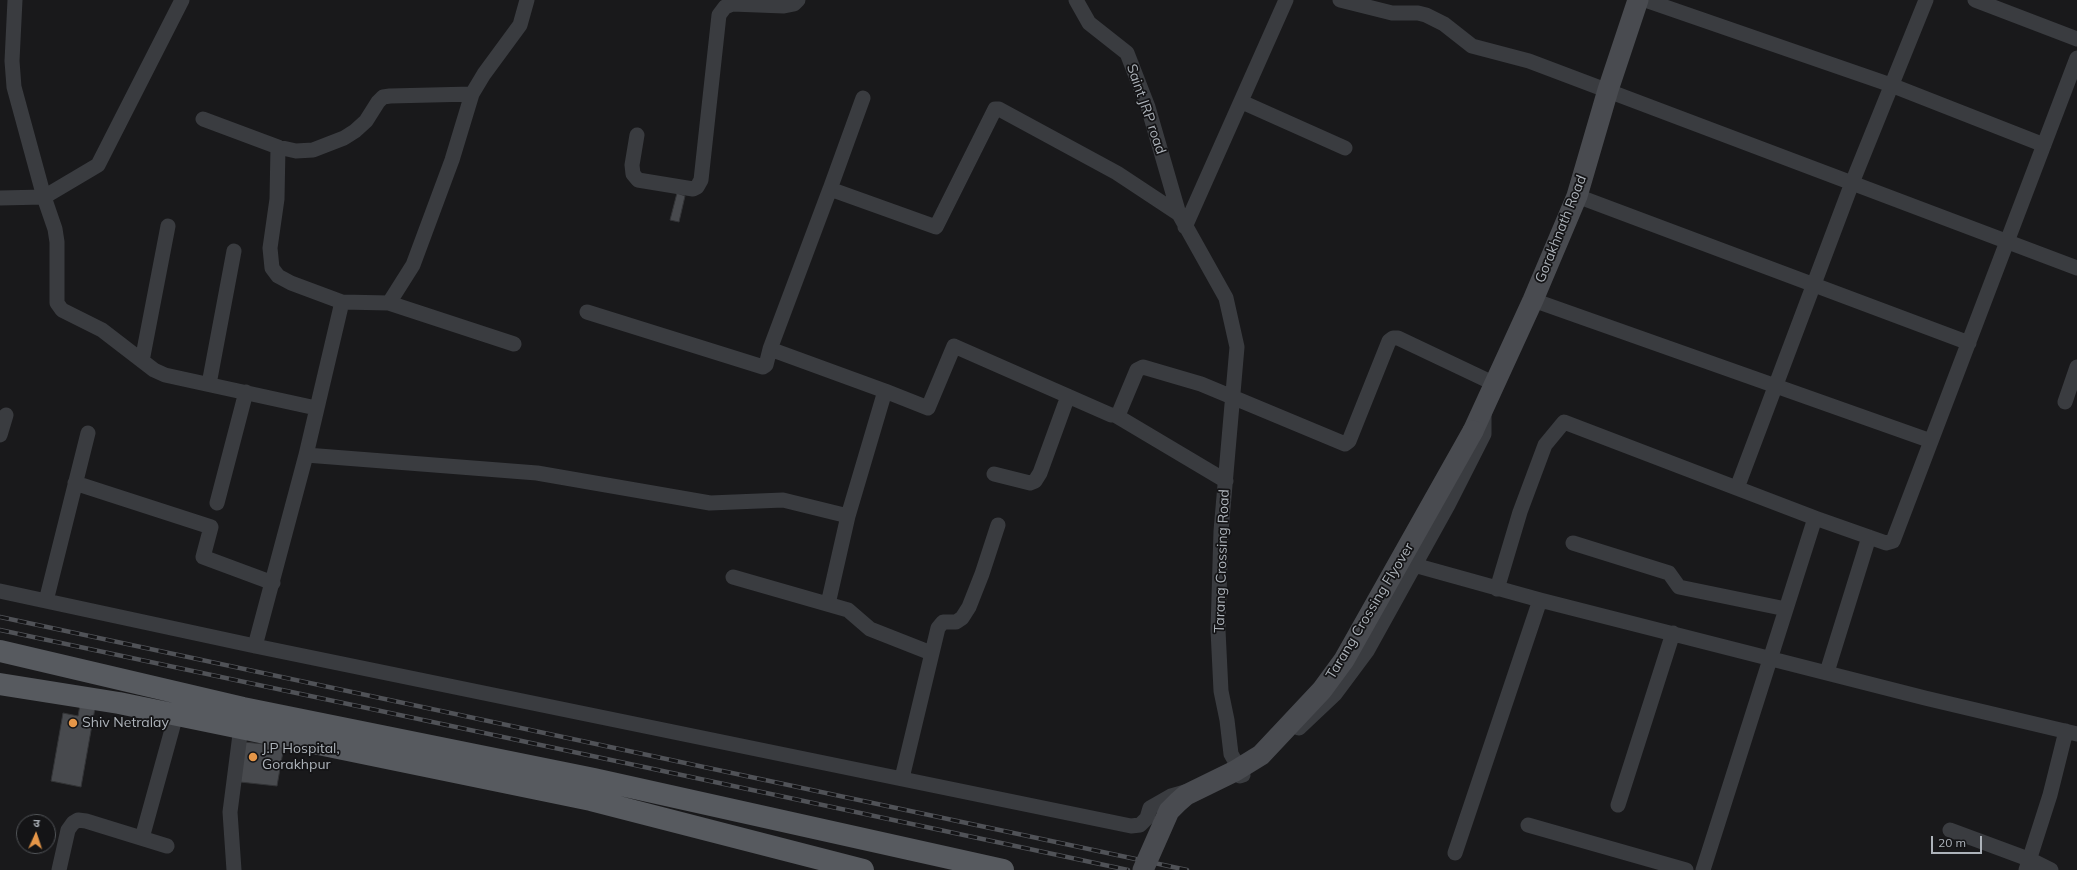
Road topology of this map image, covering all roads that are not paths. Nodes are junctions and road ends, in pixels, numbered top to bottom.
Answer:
1 (16, 0) edge
2 (182, 0) edge
3 (527, 0) edge
4 (798, 0) edge
5 (1076, 0) edge
6 (1286, 0) edge
7 (1340, 0) edge
8 (1638, 0) edge
9 (1645, 0) edge
10 (1926, 0) edge
11 (1975, 0) edge
12 (2077, 39) edge
13 (2077, 58) edge
14 (1891, 85) junction
15 (1608, 90) junction
16 (472, 94) junction
17 (863, 98) dead end
18 (1242, 102) junction
19 (203, 119) dead end
20 (637, 135) dead end
21 (2044, 145) junction
22 (278, 147) junction
23 (1345, 148) dead end
24 (1852, 183) junction
25 (830, 189) junction
26 (1577, 196) junction
27 (44, 197) junction
28 (0, 198) edge
29 (1179, 214) junction
30 (168, 226) dead end
31 (1185, 227) junction
32 (2008, 243) junction
33 (234, 251) dead end
34 (2077, 268) edge
35 (1813, 286) junction
36 (1533, 300) junction
37 (342, 302) junction
38 (389, 302) junction
39 (587, 312) dead end
40 (1969, 343) junction
41 (514, 344) dead end
42 (770, 349) junction
43 (142, 361) junction
44 (2077, 367) edge
45 (209, 384) junction
46 (1495, 384) junction
47 (1776, 385) junction
48 (885, 391) junction
49 (246, 392) junction
50 (1068, 396) junction
51 (1234, 398) junction
52 (2065, 402) dead end
53 (1484, 406) junction
54 (316, 408) junction
55 (6, 414) dead end
56 (1115, 415) junction
57 (88, 433) dead end
58 (0, 434) edge
59 (1931, 441) junction
60 (306, 455) junction
61 (994, 474) dead end
62 (1226, 481) junction
63 (75, 483) junction
64 (1737, 488) junction
65 (217, 503) dead end
66 (848, 516) junction
67 (1815, 518) junction
68 (998, 525) dead end
69 (1869, 537) junction
70 (1573, 543) dead end
71 (1414, 566) junction
72 (733, 577) dead end
73 (273, 583) junction
74 (1497, 589) junction
75 (0, 591) edge
76 (1540, 600) junction
77 (46, 601) junction
78 (828, 604) junction
79 (1786, 609) junction
80 (1673, 633) junction
81 (255, 646) junction
82 (0, 651) edge
83 (931, 653) junction
84 (1771, 657) junction
85 (1827, 672) junction
86 (0, 684) edge
87 (176, 715) junction
88 (242, 718) junction
89 (2071, 732) edge
90 (1243, 775) junction
91 (902, 778) junction
92 (1618, 805) dead end
93 (1528, 825) dead end
94 (1950, 830) dead end
95 (142, 838) junction
96 (167, 846) dead end
97 (1455, 853) dead end
98 (2028, 865) edge
99 (59, 870) edge
100 (234, 870) edge
101 (863, 870) edge
102 (1003, 870) edge
103 (1143, 870) edge
104 (1686, 870) edge
105 (1703, 870) edge
106 (2051, 870) edge

1 - 27 street
2 - 27 street
3 - 16 street
4 - 20 street
5 - 29 street, Saint JRP road
6 - 18 street
7 - 15 street
8 - 15 main road, Gorakhnath Road
9 - 14 street
10 - 14 street
11 - 12 street
13 - 21 street
14 - 21 street
14 - 24 street
15 - 24 street
15 - 26 main road, Gorakhnath Road
16 - 22 street
16 - 38 street
17 - 25 street
18 - 23 street
18 - 31 street
19 - 22 street
21 - 32 street
22 - 37 street
24 - 32 street
24 - 35 street
25 - 29 street
25 - 42 street
26 - 35 street
26 - 36 main road, Gorakhnath Road
27 - 28 street
27 - 43 street
29 - 31 street, Saint JRP road
30 - 43 street
31 - 51 street, Tarang Crossing Road
32 - 34 street
32 - 40 street
33 - 45 street
35 - 40 street
35 - 47 street
36 - 46 main road, Gorakhnath Road
36 - 47 street
37 - 38 street
37 - 54 street
38 - 41 street
39 - 42 street
40 - 59 street
42 - 48 street
43 - 45 street
44 - 52 street
45 - 49 street
46 - 51 street
46 - 53 main road, Gorakhnath Road
47 - 59 street
47 - 64 street
48 - 50 street
48 - 66 street
49 - 54 street
49 - 65 street
50 - 56 street
50 - 61 street
51 - 56 street
51 - 62 street, Tarang Crossing Road
53 - 71 street
53 - 103 main road, Tarang Crossing Flyover, bridge
54 - 60 street
55 - 58 street
56 - 62 street
57 - 63 street
59 - 69 street
60 - 66 street
60 - 73 street
62 - 90 street, Tarang Crossing Road
63 - 73 street
63 - 77 street
64 - 67 street
64 - 74 street
66 - 78 street
67 - 69 street
67 - 79 street
68 - 83 street
69 - 85 street
70 - 79 street
71 - 74 street
71 - 90 street
72 - 78 street
73 - 81 street
74 - 76 street
75 - 77 street
76 - 80 street
76 - 97 street
77 - 81 street
78 - 83 street
79 - 84 street
80 - 84 street
80 - 92 street
81 - 91 street
82 - 88 main road
83 - 91 street
84 - 85 street
84 - 105 street
85 - 89 street
86 - 87 main road
87 - 88 main road
87 - 95 street
88 - 100 street
88 - 101 main road
88 - 102 main road
89 - 98 street
90 - 91 street
93 - 104 street
94 - 98 street
95 - 96 street
95 - 99 street
98 - 106 street

